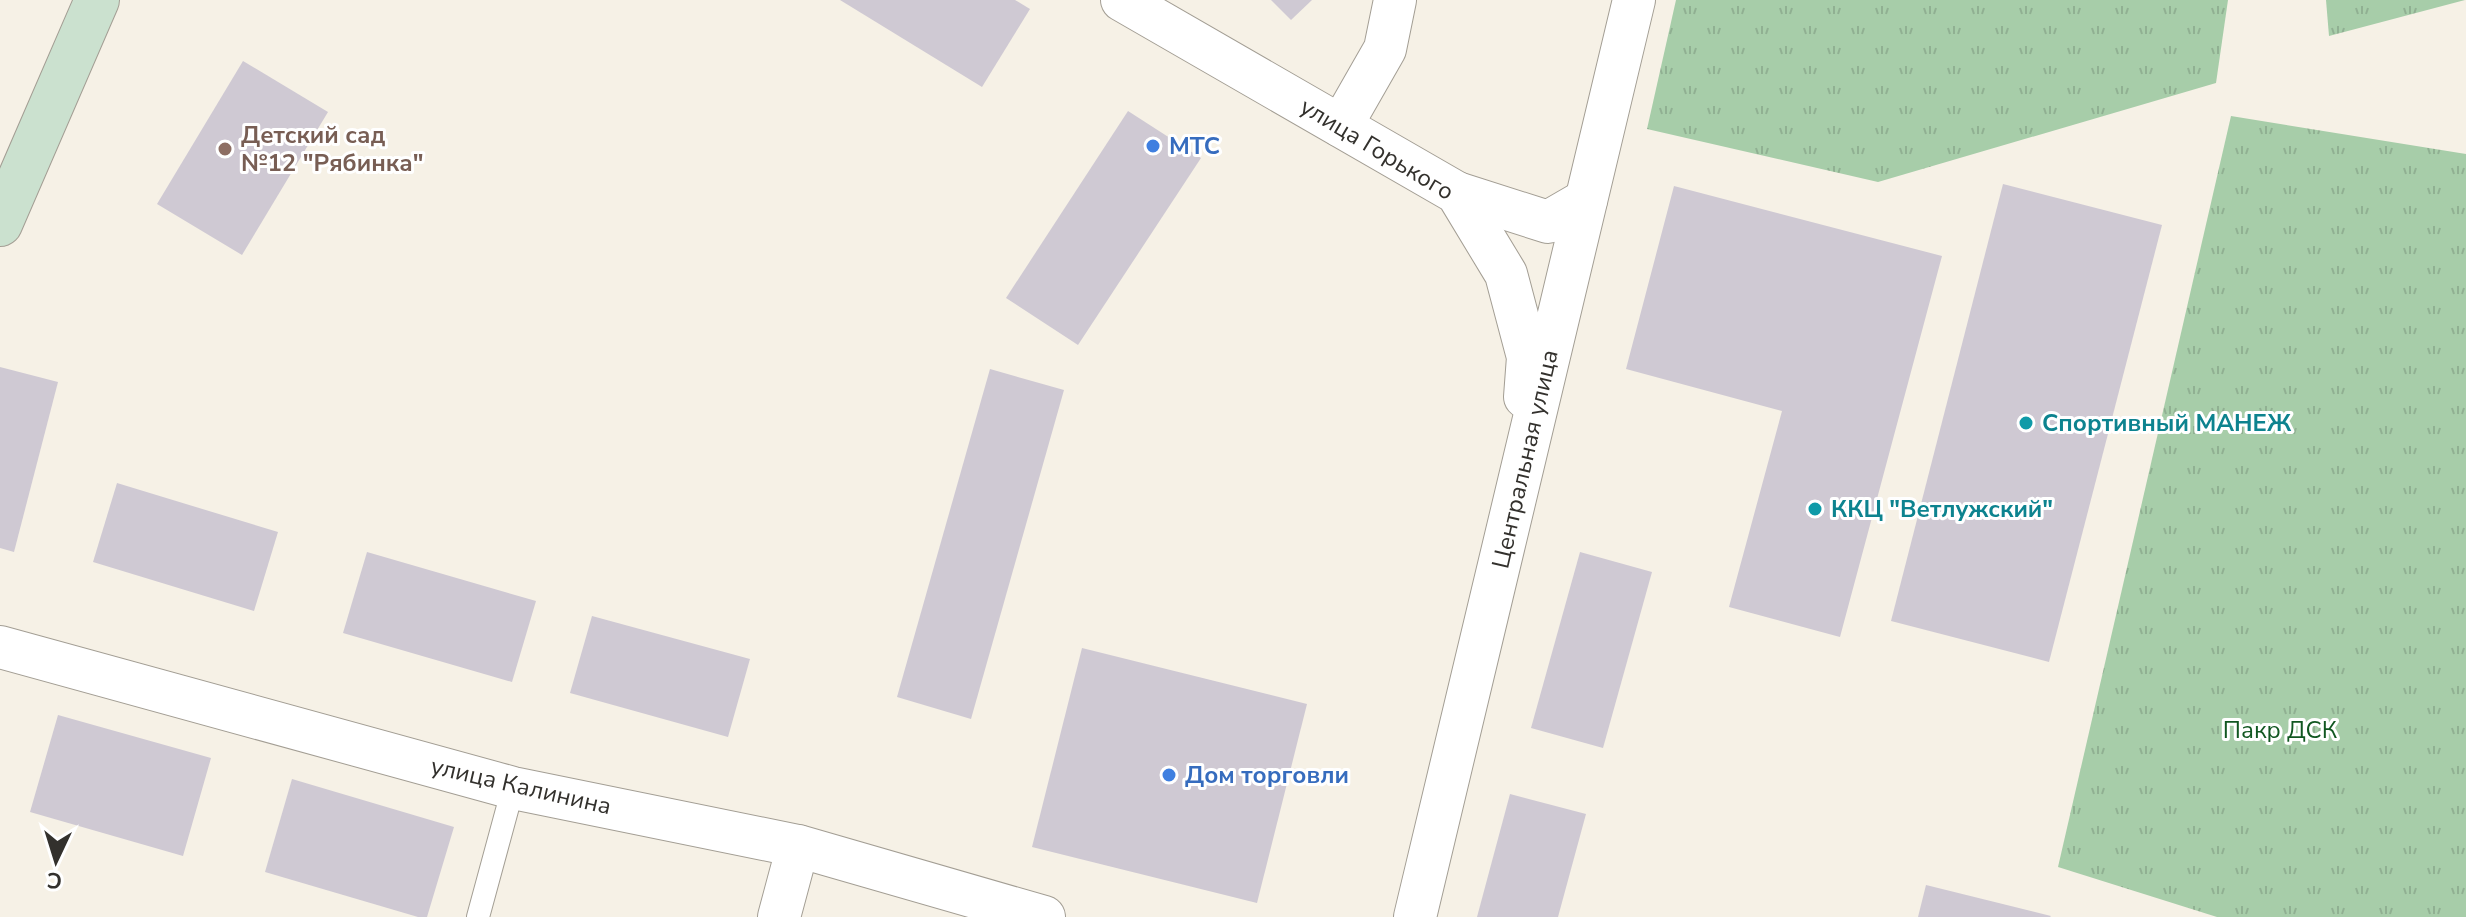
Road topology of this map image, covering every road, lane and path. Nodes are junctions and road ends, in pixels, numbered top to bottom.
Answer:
1 (97, 0) edge
2 (1122, 0) edge
3 (1395, 0) edge
4 (1634, 0) edge
5 (1341, 126) junction
6 (1457, 193) junction
7 (1586, 200) junction
8 (0, 224) edge
9 (1520, 477) junction
10 (0, 647) edge
11 (513, 788) junction
12 (798, 846) junction
13 (478, 917) edge
14 (779, 917) edge
15 (1044, 917) edge
16 (1415, 917) edge

1 - 8 street
2 - 5 street, улица Горького
3 - 5 street
4 - 7 street, Центральная улица
5 - 6 street, улица Горького
6 - 7 street
6 - 9 street, улица Горького
7 - 9 street, Центральная улица
9 - 16 street, Центральная улица
10 - 11 street, улица Калинина
11 - 12 street, улица Калинина
11 - 13 lane
12 - 14 street
12 - 15 street, улица Калинина

